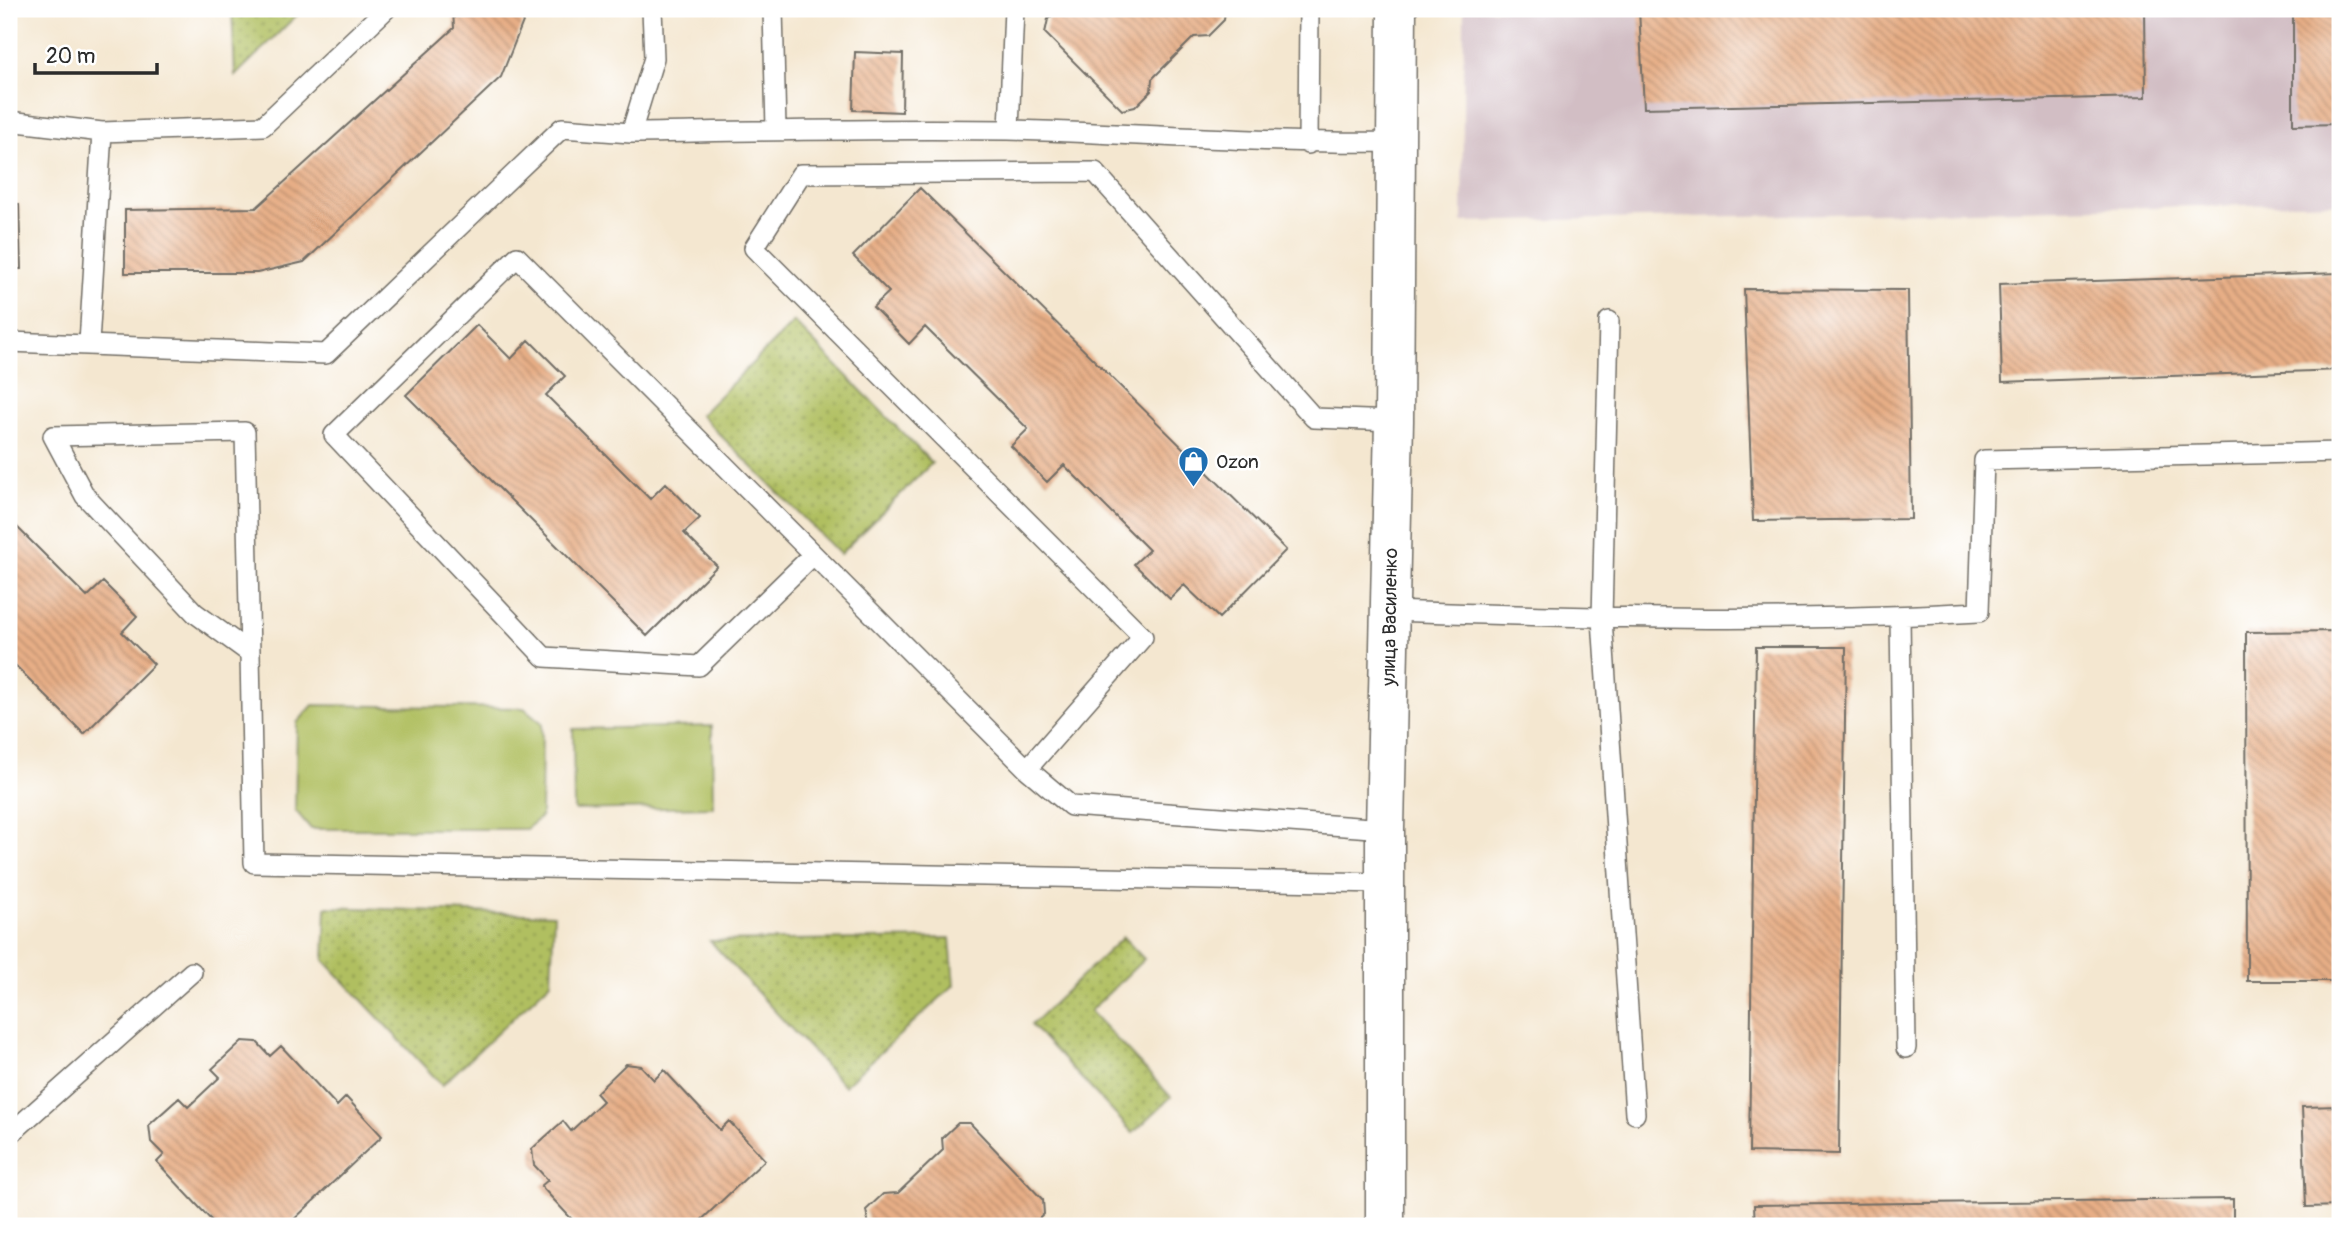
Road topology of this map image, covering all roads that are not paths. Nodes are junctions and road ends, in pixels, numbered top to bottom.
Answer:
1 (386, 9) edge
2 (652, 9) edge
3 (773, 9) edge
4 (1014, 9) edge
5 (1309, 9) edge
6 (1397, 9) edge
7 (9, 121) edge
8 (776, 129) junction
9 (1009, 130) junction
10 (102, 132) junction
11 (631, 133) junction
12 (1395, 142) junction
13 (1308, 144) junction
14 (1609, 321) dead end
15 (9, 342) edge
16 (89, 344) junction
17 (1394, 421) junction
18 (2340, 452) edge
19 (813, 555) junction
20 (1389, 611) junction
21 (1900, 616) junction
22 (1602, 619) junction
23 (250, 653) junction
24 (1027, 769) junction
25 (1385, 829) junction
26 (1385, 883) junction
27 (192, 972) dead end
28 (1906, 1048) dead end
29 (1634, 1114) dead end
30 (9, 1135) edge
31 (1385, 1226) edge

1 - 10 lane
2 - 11 lane
3 - 8 lane
4 - 9 lane
5 - 13 lane
6 - 12 street, улица Василенко
7 - 10 lane
8 - 9 lane
8 - 11 lane
9 - 13 lane
10 - 16 lane
11 - 16 lane
12 - 13 lane
12 - 17 street, улица Василенко
14 - 22 lane
15 - 16 lane
17 - 20 street, улица Василенко
17 - 24 lane
18 - 21 lane
19 - 19 lane
19 - 24 lane
20 - 22 lane
20 - 25 street, улица Василенко
21 - 22 lane
21 - 28 lane
22 - 29 lane
23 - 23 lane
23 - 26 lane
24 - 25 lane
25 - 26 street, улица Василенко
26 - 31 street, улица Василенко
27 - 30 lane

